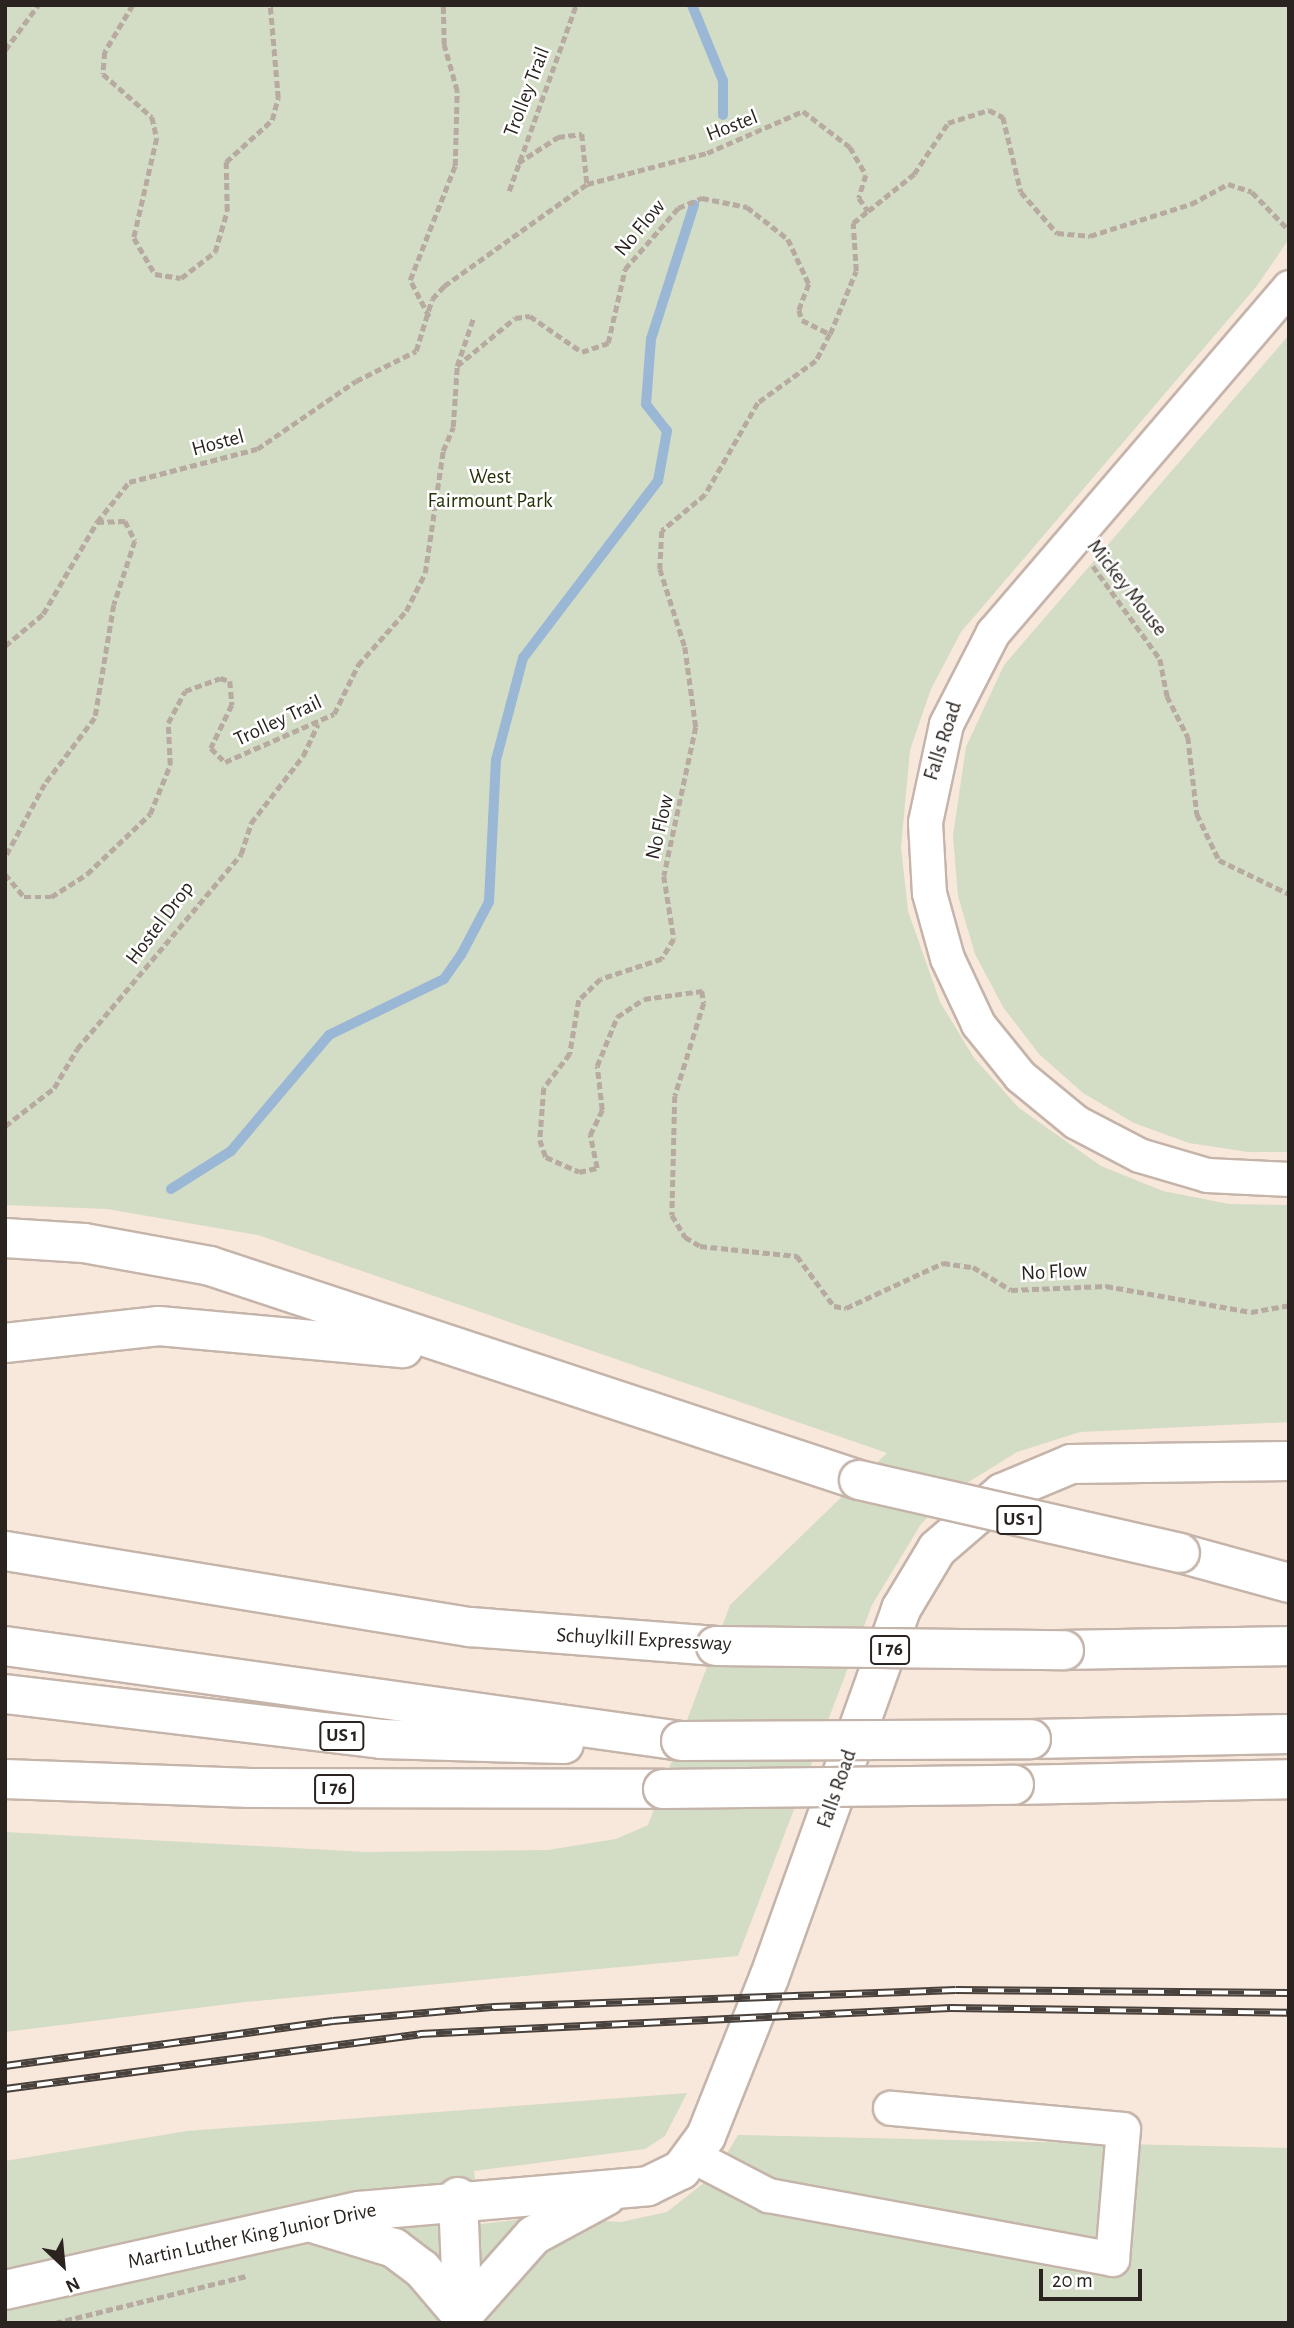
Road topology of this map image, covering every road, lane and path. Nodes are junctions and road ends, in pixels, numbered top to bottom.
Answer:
1 (38, 5) edge
2 (133, 5) edge
3 (270, 5) edge
4 (443, 5) edge
5 (576, 5) edge
6 (5, 50) edge
7 (516, 164) junction
8 (587, 184) junction
9 (509, 191) dead end
10 (868, 211) junction
11 (1289, 230) edge
12 (1289, 288) edge
13 (429, 317) junction
14 (473, 319) dead end
15 (830, 334) junction
16 (457, 366) junction
17 (97, 522) junction
18 (1069, 540) junction
19 (5, 646) edge
20 (318, 724) junction
21 (5, 858) edge
22 (5, 874) edge
23 (1289, 894) edge
24 (5, 1126) edge
25 (1289, 1179) edge
26 (5, 1238) edge
27 (1289, 1305) edge
28 (5, 1343) edge
29 (477, 1356) junction
30 (1289, 1461) edge
31 (5, 1551) edge
32 (1180, 1552) junction
33 (1289, 1560) edge
34 (1289, 1583) edge
35 (5, 1646) edge
36 (1289, 1646) edge
37 (5, 1694) edge
38 (1289, 1734) edge
39 (681, 1741) junction
40 (5, 1779) edge
41 (1289, 1779) edge
42 (890, 2108) dead end
43 (693, 2156) junction
44 (624, 2189) junction
45 (458, 2197) junction
46 (307, 2222) junction
47 (252, 2273) dead end
48 (5, 2290) edge
49 (462, 2320) edge
50 (55, 2323) edge

1 - 6 path
2 - 3 path
4 - 13 path
5 - 7 path, Trolley Trail
7 - 8 path
7 - 9 path, Trolley Trail
8 - 10 path, Hostel
8 - 13 path, Hostel
10 - 11 path
10 - 15 path
12 - 18 street, Falls Road
13 - 17 path, Hostel
14 - 16 path, Trolley Trail
15 - 16 path, No Flow
15 - 27 path, No Flow
16 - 20 path, Trolley Trail
17 - 19 path
17 - 21 path
18 - 23 path, Mickey Mouse
18 - 25 street, Falls Road
20 - 22 path, Trolley Trail
20 - 24 path, Hostel Drop
26 - 29 main road
28 - 29 main road, US 1
29 - 32 main road, US 1, bridge
30 - 43 main road, Falls Road
31 - 36 main road, Schuylkill Expressway / I 76, bridge
32 - 33 main road, US 1
32 - 34 main road
35 - 39 main road
37 - 39 main road, US 1
38 - 39 main road, US 1, bridge
40 - 41 main road, I 76, bridge
42 - 43 street
43 - 44 main road, Falls Road
44 - 45 main road, Falls Road
44 - 49 main road
45 - 46 main road, Martin Luther King Junior Drive
45 - 49 main road
46 - 48 main road, Martin Luther King Junior Drive
46 - 49 main road
47 - 50 path

